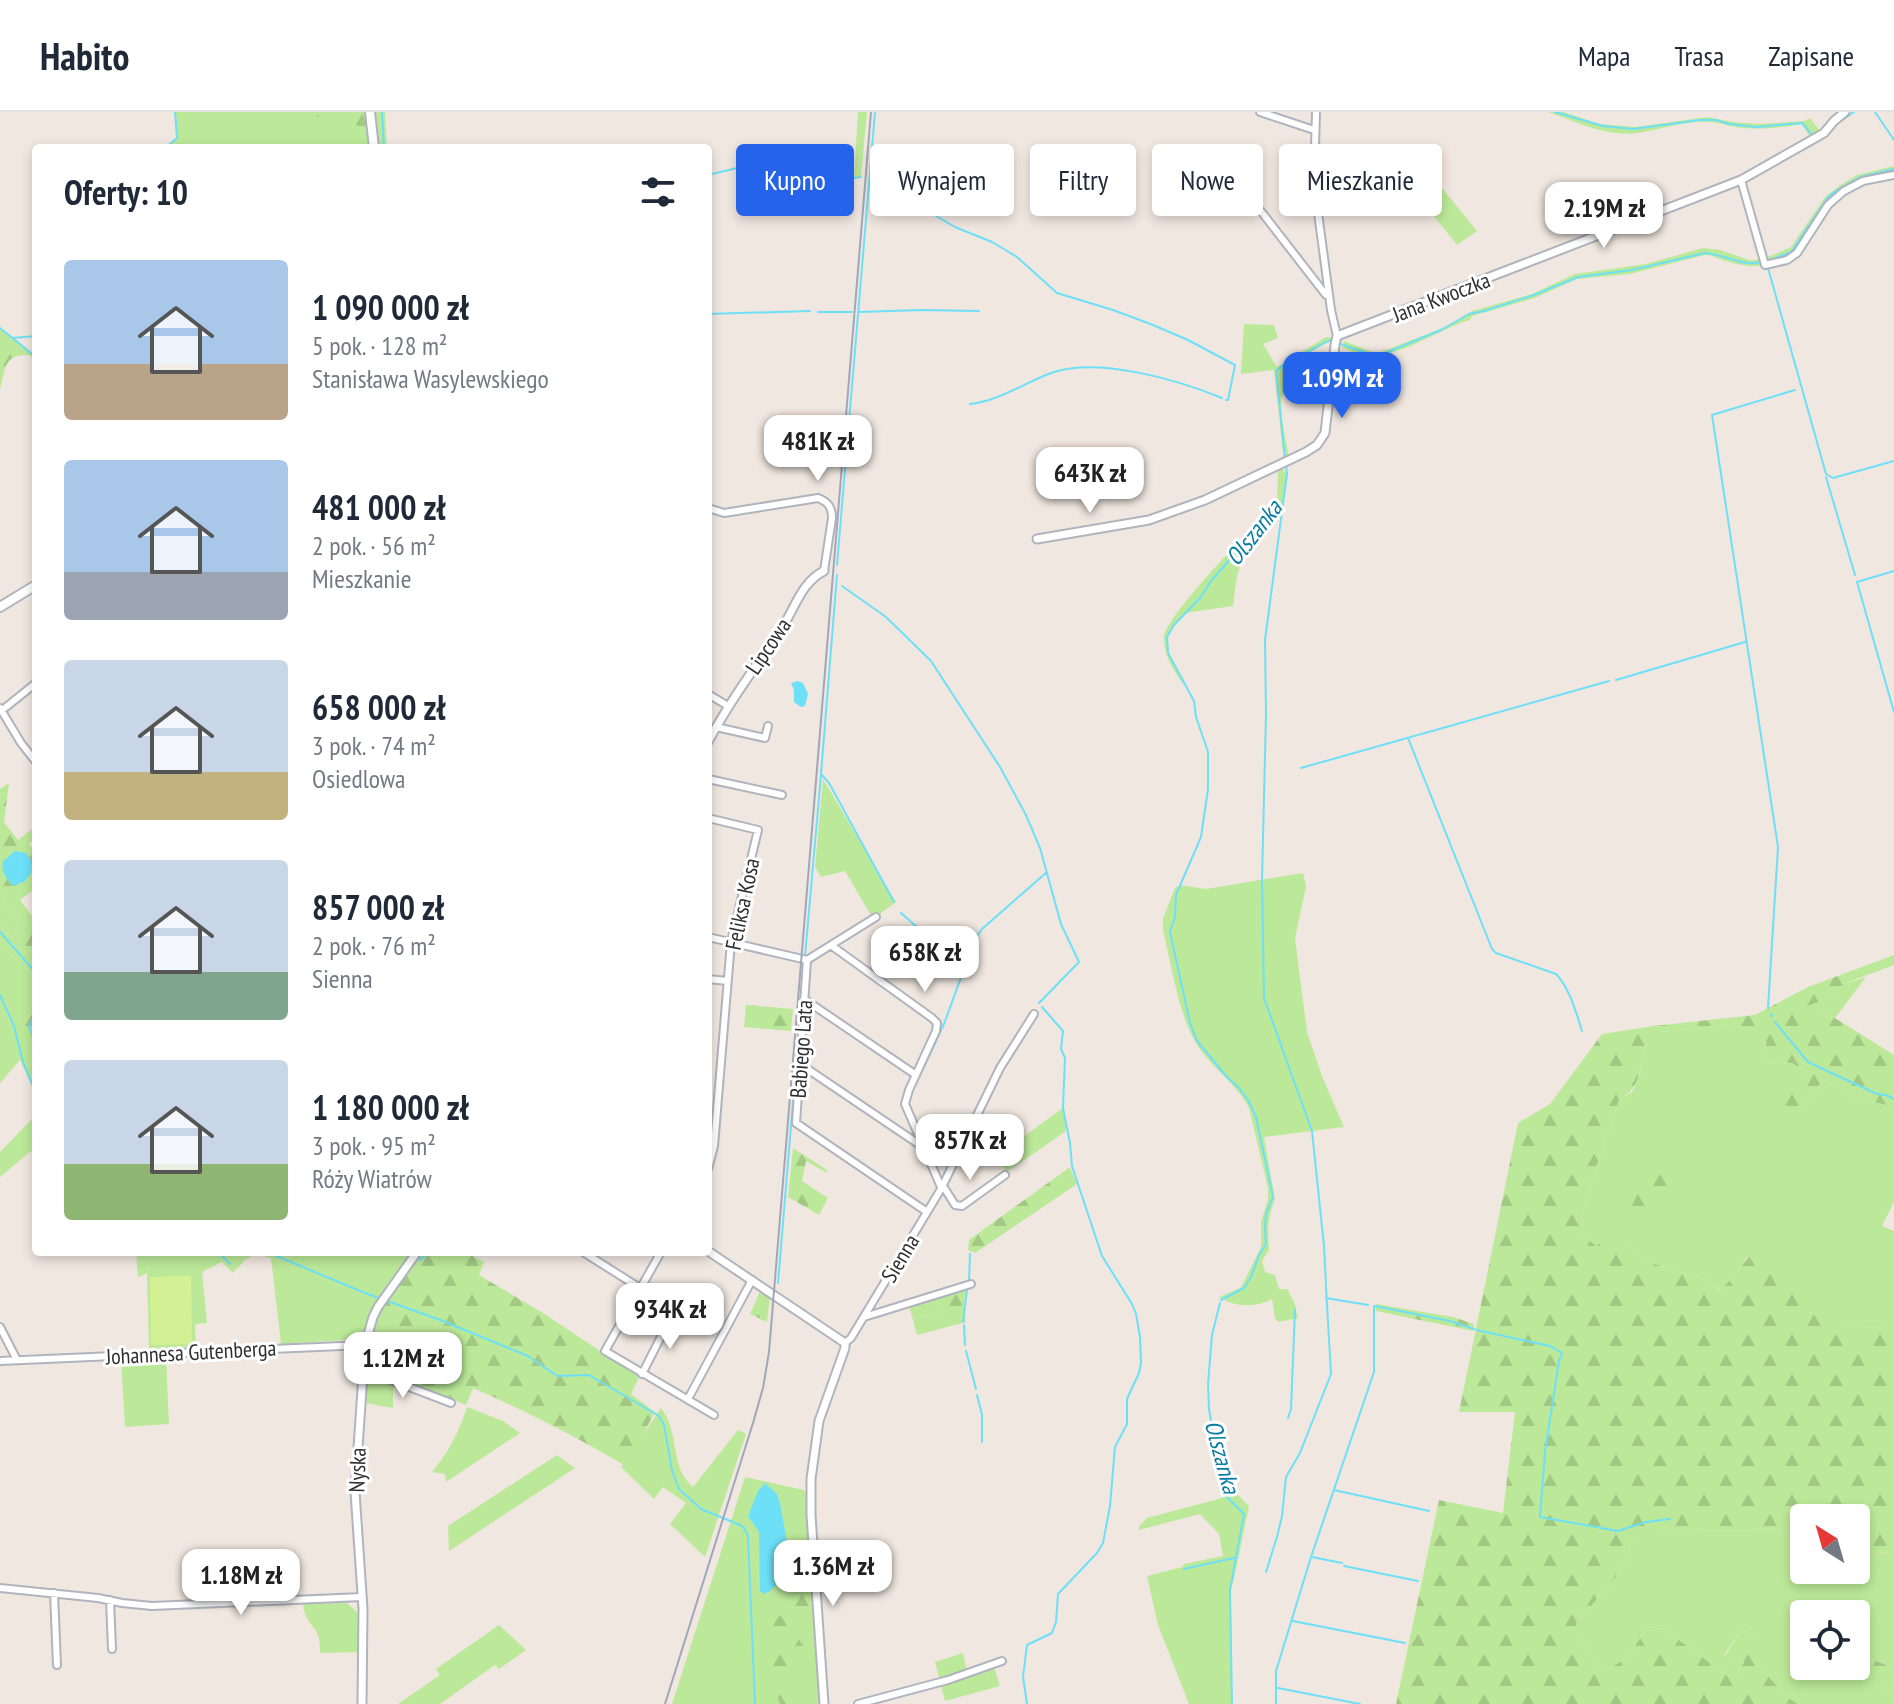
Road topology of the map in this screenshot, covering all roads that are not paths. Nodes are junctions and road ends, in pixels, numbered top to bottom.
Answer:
1 (370, 112) edge
2 (1260, 112) edge
3 (1316, 112) edge
4 (1845, 112) edge
5 (1314, 130) junction
6 (374, 144) edge
7 (1894, 175) edge
8 (1741, 180) junction
9 (1263, 214) edge
10 (1329, 296) junction
11 (1336, 340) junction
12 (712, 509) edge
13 (1037, 539) dead end
14 (824, 571) joint
15 (32, 587) edge
16 (0, 607) edge
17 (32, 686) edge
18 (712, 696) edge
19 (728, 706) junction
20 (1, 710) edge
21 (768, 726) dead end
22 (716, 727) junction
23 (712, 734) edge
24 (32, 756) edge
25 (712, 780) edge
26 (782, 795) dead end
27 (712, 819) edge
28 (876, 917) dead end
29 (712, 938) edge
30 (731, 942) junction
31 (832, 946) junction
32 (807, 960) junction
33 (712, 979) edge
34 (727, 981) junction
35 (804, 999) junction
36 (1034, 1014) dead end
37 (800, 1064) junction
38 (916, 1075) junction
39 (922, 1147) junction
40 (712, 1154) edge
41 (1005, 1175) dead end
42 (941, 1187) junction
43 (927, 1212) junction
44 (712, 1254) edge
45 (414, 1256) edge
46 (589, 1256) edge
47 (659, 1256) edge
48 (752, 1280) junction
49 (971, 1284) dead end
50 (640, 1288) junction
51 (671, 1317) dead end
52 (864, 1317) junction
53 (0, 1327) edge
54 (845, 1343) junction
55 (365, 1345) junction
56 (17, 1360) junction
57 (0, 1361) edge
58 (362, 1369) junction
59 (642, 1374) junction
60 (688, 1399) junction
61 (451, 1403) dead end
62 (714, 1415) dead end
63 (0, 1588) edge
64 (54, 1593) junction
65 (362, 1597) junction
66 (110, 1600) junction
67 (112, 1649) dead end
68 (1002, 1661) dead end
69 (57, 1665) dead end
70 (362, 1704) edge
71 (824, 1704) edge
72 (858, 1704) edge

1 - 6 main road
2 - 5 street
3 - 5 street
4 - 8 street, Jana Kwoczka
5 - 10 street
7 - 8 street
8 - 11 street, Jana Kwoczka
9 - 10 street
10 - 11 street
11 - 13 street
12 - 14 street
14 - 19 street, Lipcowa
15 - 16 main road
17 - 20 street
18 - 19 street
19 - 22 street, Lipcowa
20 - 24 street
21 - 22 street
22 - 23 street, Lipcowa
25 - 26 street
27 - 30 street, Feliksa Kosa
28 - 31 street
29 - 30 street
30 - 32 street
30 - 34 street, Feliksa Kosa
31 - 32 street
31 - 38 street
32 - 35 street, Babiego Lata
33 - 34 street, Feliksa Kosa
34 - 40 street, Feliksa Kosa
35 - 37 street, Babiego Lata
35 - 38 street
36 - 42 street, Sienna
37 - 39 street
37 - 43 street, Babiego Lata
38 - 39 street
39 - 42 street
41 - 42 street
42 - 43 street, Sienna
43 - 52 street, Sienna
44 - 48 street
45 - 55 street, Nyska
46 - 50 street
47 - 50 street
48 - 54 street
48 - 60 street
49 - 52 street
50 - 59 street
51 - 59 street
52 - 54 street, Sienna
53 - 56 street
54 - 71 street, Sienna
55 - 56 street, Johannesa Gutenberga
55 - 58 street, Nyska
56 - 57 street, Johannesa Gutenberga
58 - 61 street
58 - 65 street, Nyska
59 - 60 street
60 - 62 street
63 - 64 street
64 - 66 street
64 - 69 street
65 - 66 street
65 - 70 street, Nyska
66 - 67 street
68 - 72 street

